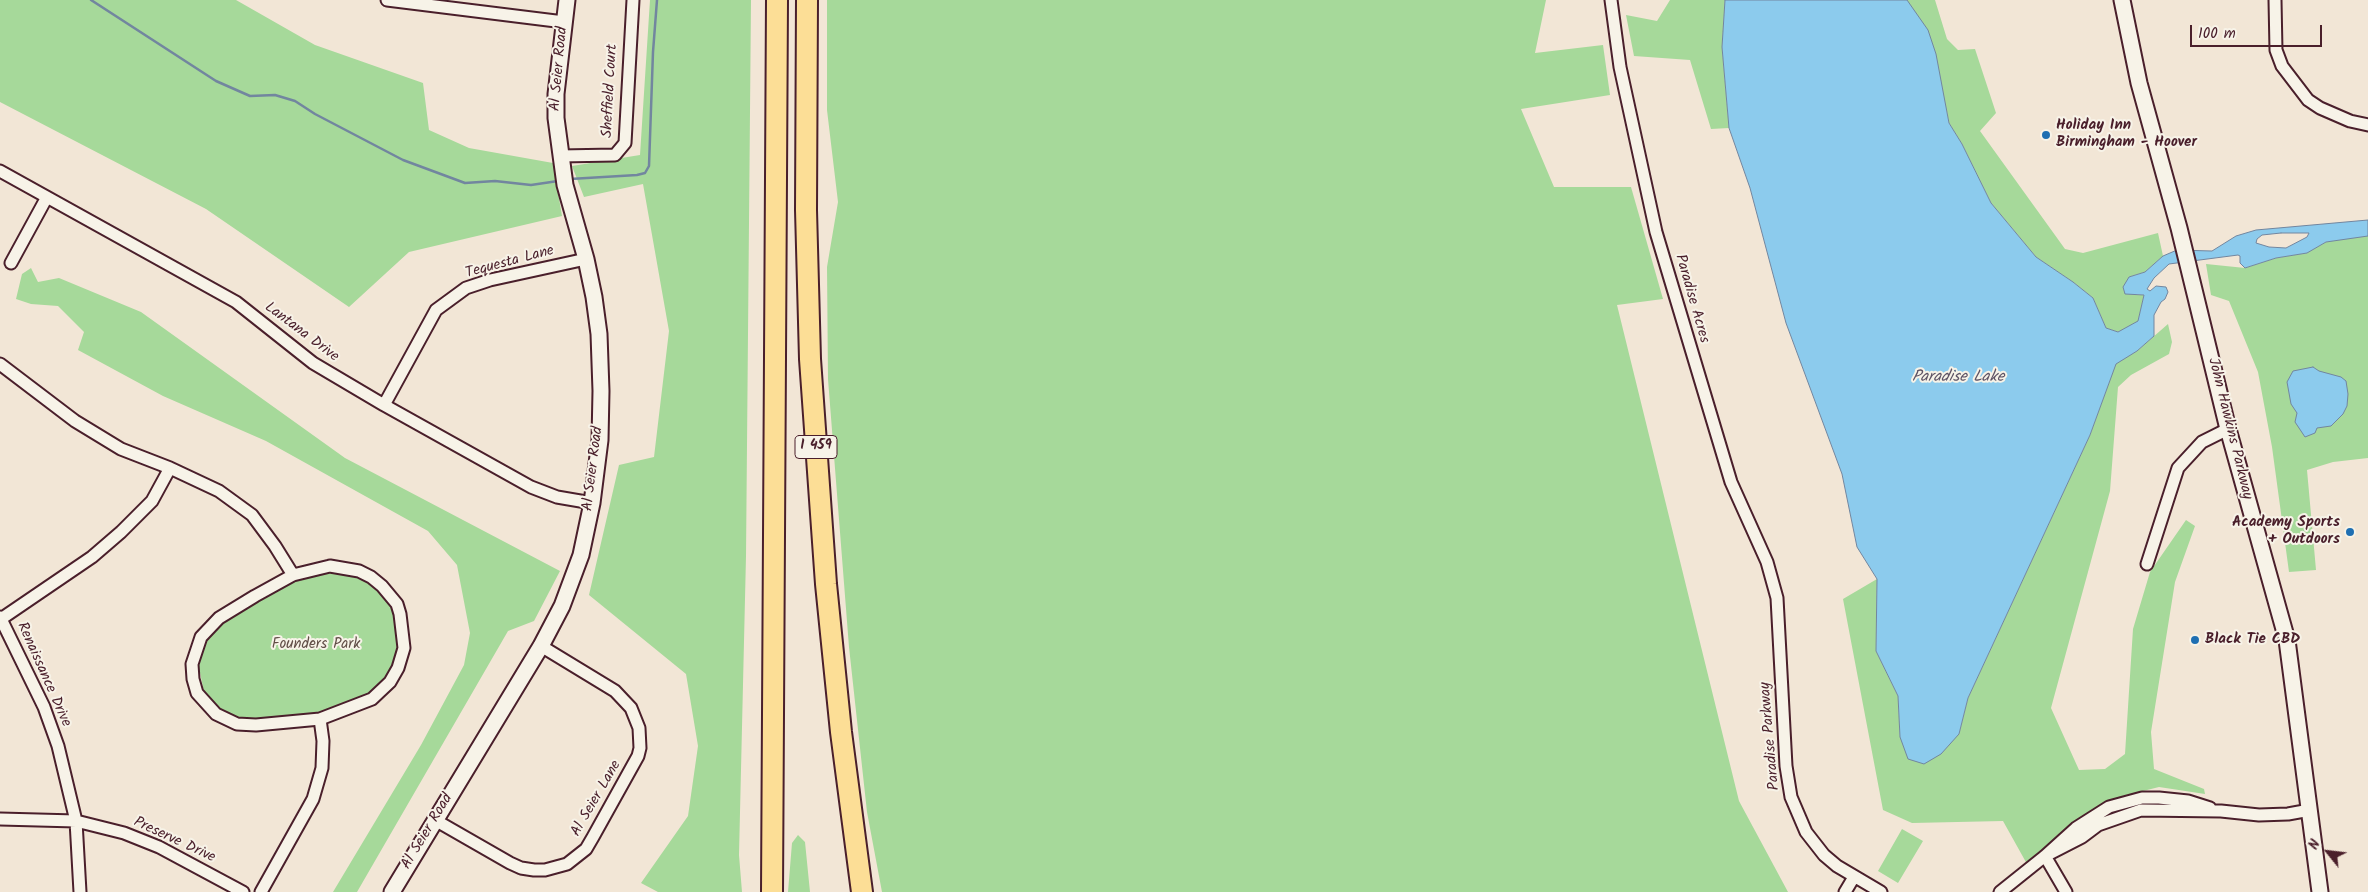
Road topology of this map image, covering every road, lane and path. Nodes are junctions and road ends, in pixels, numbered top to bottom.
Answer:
1 (387, 0) edge
2 (567, 0) edge
3 (633, 0) edge
4 (777, 0) edge
5 (807, 0) edge
6 (1611, 0) edge
7 (2122, 0) edge
8 (2275, 0) edge
9 (564, 22) junction
10 (2368, 125) edge
11 (560, 156) junction
12 (0, 171) edge
13 (47, 197) junction
14 (586, 259) junction
15 (11, 263) dead end
16 (0, 364) edge
17 (384, 405) junction
18 (2228, 429) junction
19 (170, 468) junction
20 (592, 503) junction
21 (2147, 564) dead end
22 (293, 575) junction
23 (1777, 598) joint
24 (0, 618) edge
25 (541, 646) junction
26 (320, 719) junction
27 (2310, 810) junction
28 (0, 819) edge
29 (435, 820) junction
30 (76, 821) junction
31 (2045, 856) junction
32 (1854, 877) junction
33 (80, 892) edge
34 (243, 892) edge
35 (261, 892) edge
36 (392, 892) edge
37 (772, 892) edge
38 (862, 892) edge
39 (1845, 892) edge
40 (1881, 892) edge
41 (2000, 892) edge
42 (2066, 892) edge
43 (2320, 892) edge

1 - 9 street
2 - 9 street, Al Seier Road
3 - 11 street, Sheffield Court
4 - 37 highway, I 459
5 - 38 highway, I 459
6 - 23 street, Paradise Acres
7 - 18 street, John Hawkins Parkway
8 - 10 street
9 - 11 street, Al Seier Road
11 - 14 street, Al Seier Road
12 - 13 street, Lantana Drive
13 - 15 street
13 - 17 street, Lantana Drive
14 - 17 street, Tequesta Lane
14 - 20 street, Al Seier Road
16 - 19 street
17 - 20 street, Lantana Drive
18 - 21 street
18 - 27 street, John Hawkins Parkway
19 - 22 street
19 - 24 street
20 - 25 street, Al Seier Road
22 - 26 street
22 - 26 street
23 - 32 street, Paradise Parkway
24 - 30 street, Renaissance Drive
25 - 29 street, Al Seier Road
25 - 29 street, Al Seier Lane
26 - 35 street
27 - 31 street
27 - 43 street, John Hawkins Parkway
28 - 30 street, Preserve Drive
29 - 36 street, Al Seier Road
30 - 33 street, Renaissance Drive
30 - 34 street, Preserve Drive
31 - 41 street
31 - 42 street
32 - 39 street
32 - 40 street, Paradise Parkway

